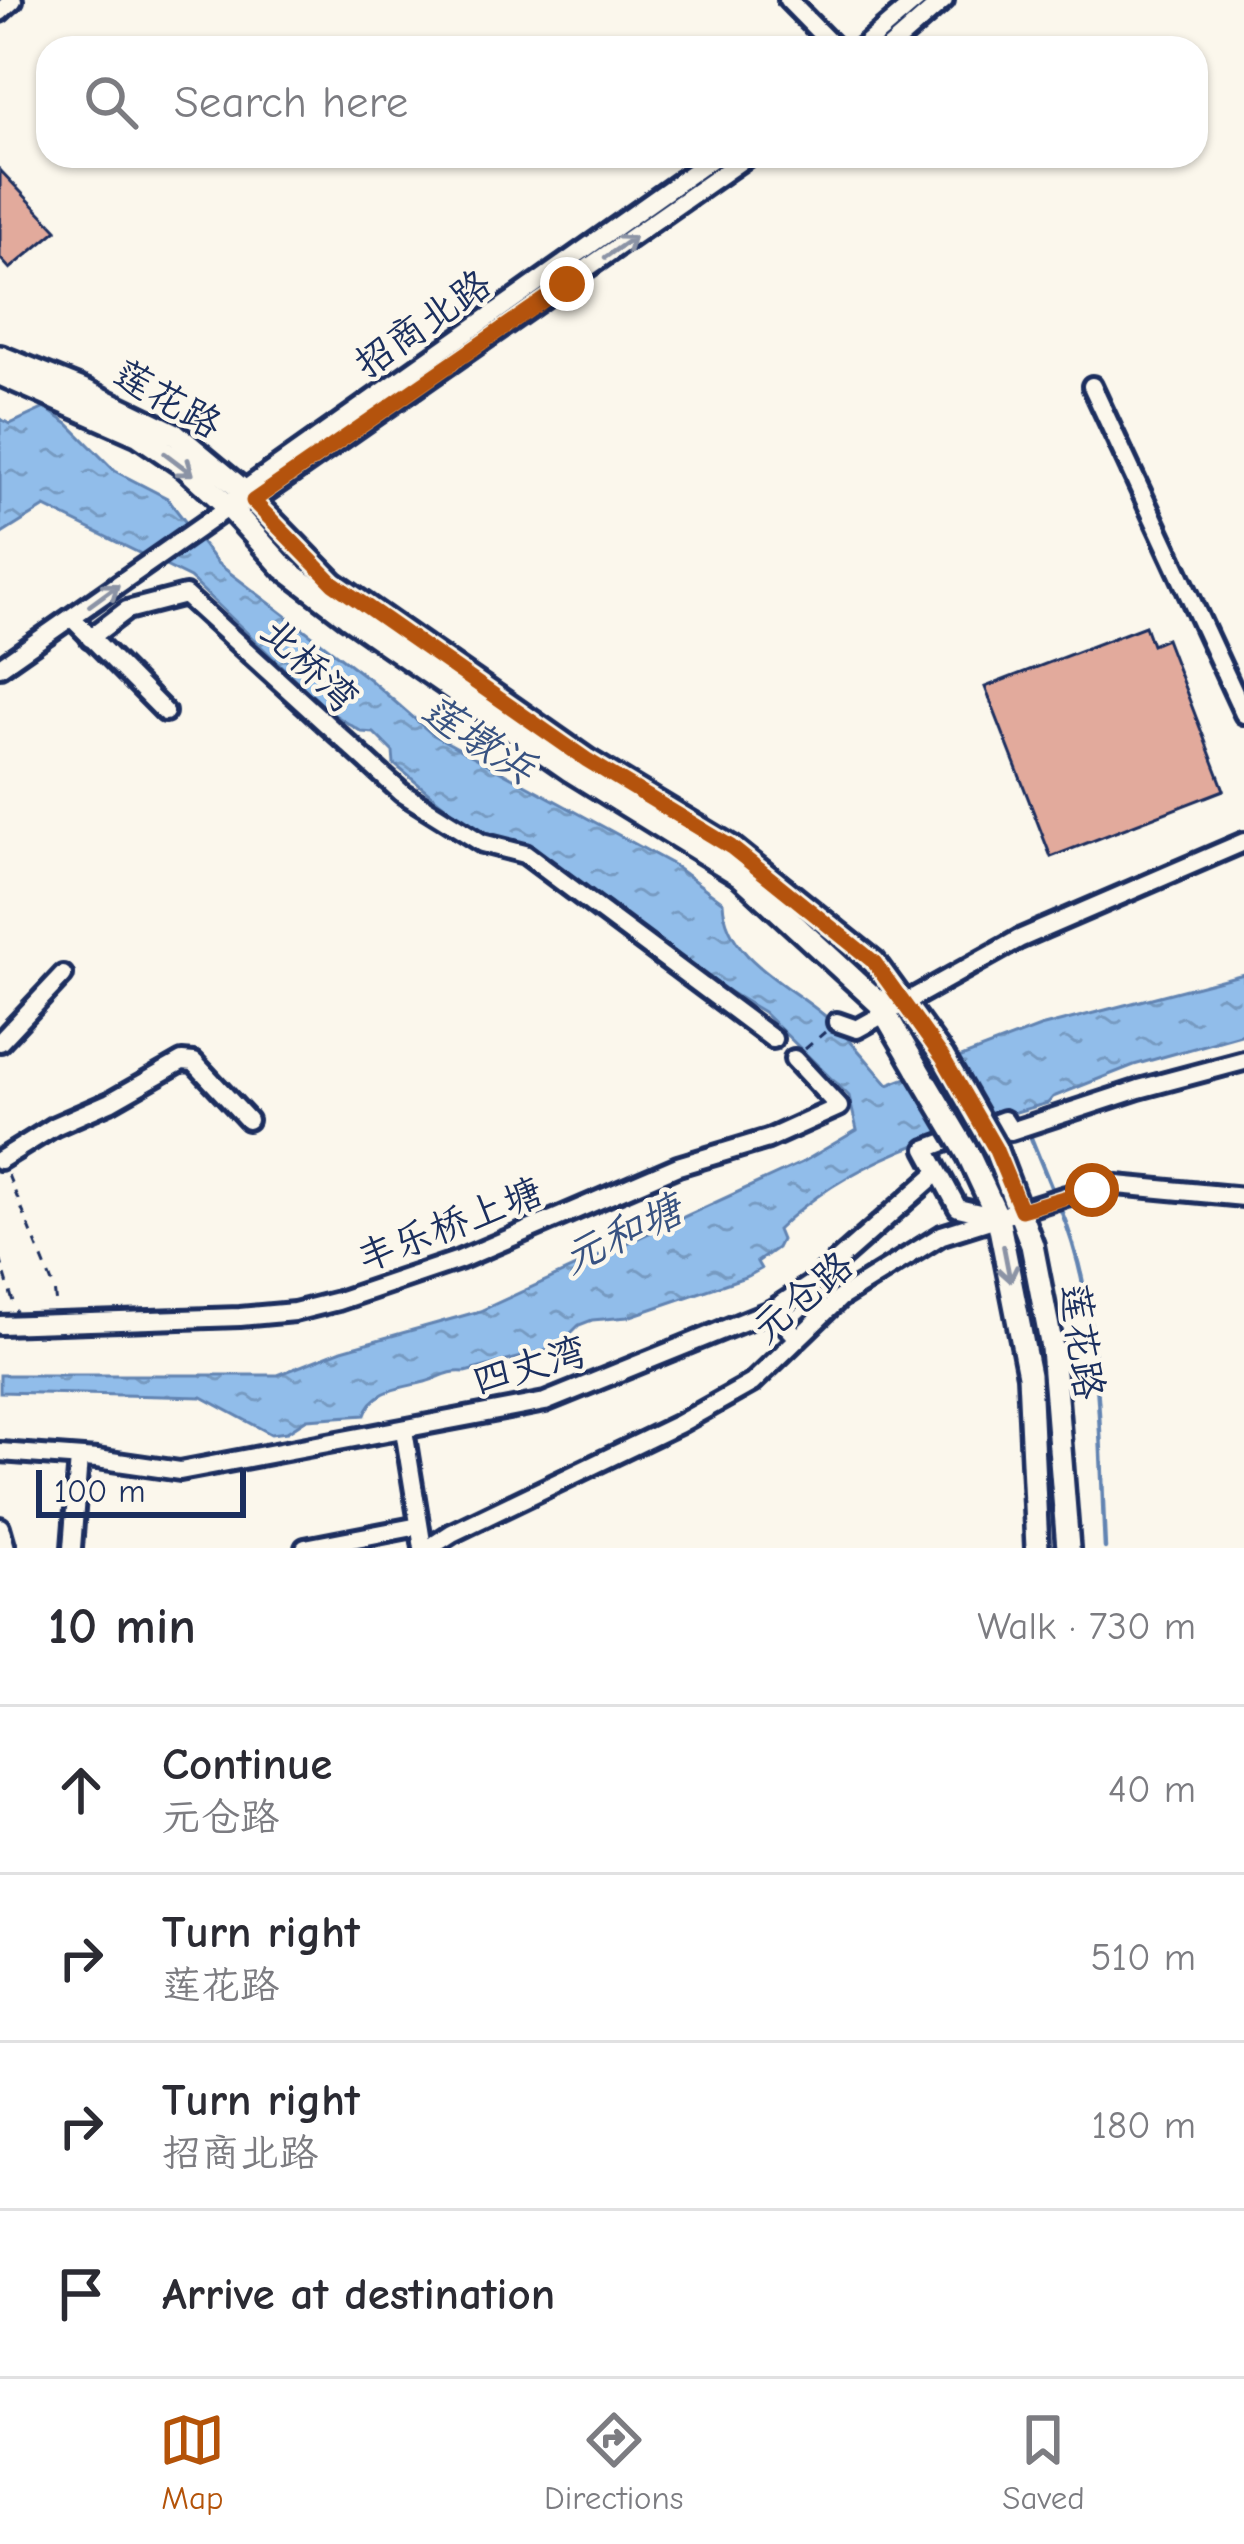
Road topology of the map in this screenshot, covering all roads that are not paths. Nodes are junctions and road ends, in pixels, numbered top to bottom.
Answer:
1 (13, 0) edge
2 (788, 0) edge
3 (917, 0) edge
4 (944, 0) edge
5 (0, 12) edge
6 (823, 36) edge
7 (875, 36) edge
8 (903, 36) edge
9 (699, 168) edge
10 (730, 168) edge
11 (0, 356) edge
12 (0, 374) edge
13 (1092, 386) dead end
14 (241, 499) junction
15 (72, 618) junction
16 (90, 638) junction
17 (0, 668) edge
18 (164, 712) dead end
19 (1244, 714) edge
20 (1244, 842) edge
21 (63, 975) dead end
22 (895, 1007) junction
23 (837, 1022) road end
24 (773, 1039) dead end
25 (0, 1042) edge
26 (794, 1059) road end
27 (1244, 1061) edge
28 (248, 1120) dead end
29 (1003, 1139) junction
30 (1, 1159) edge
31 (937, 1173) junction
32 (1244, 1197) edge
33 (1021, 1210) junction
34 (998, 1218) junction
35 (772, 1310) junction
36 (9, 1325) edge
37 (798, 1338) junction
38 (404, 1430) junction
39 (0, 1452) edge
40 (79, 1458) junction
41 (419, 1526) junction
42 (0, 1527) edge
43 (6, 1548) edge
44 (72, 1548) edge
45 (305, 1548) edge
46 (426, 1548) edge
47 (1037, 1548) edge
48 (1068, 1548) edge

1 - 5 street
2 - 6 street
3 - 7 street
4 - 8 street
9 - 14 street, 招商北路
14 -> 10 street, 招商北路
11 - 14 main road, 莲花路
12 -> 14 main road, 莲花路
13 - 19 street
15 -> 14 street, 招商北路
14 - 22 main road, 莲花路
15 - 16 street
15 - 17 street, 招商北路
16 - 18 street
16 - 24 street, 北桥湾
20 - 22 street
21 - 25 street
22 - 23 street
22 - 29 main road, 莲花路, bridge
22 - 34 main road, 莲花路, bridge
26 - 36 street, 丰乐桥上塘
27 - 29 street
28 - 30 street
29 - 31 street, 四丈湾
29 - 33 main road, 莲花路
31 - 34 street
31 - 35 street, 四丈湾
32 - 33 street, 元仓路
33 - 34 street, 元仓路
33 - 48 main road, 莲花路
34 - 37 street, 元仓路
34 -> 47 main road, 莲花路
35 - 37 street
35 - 38 street, 四丈湾
37 - 46 street, 元仓路
38 - 40 street, 四丈湾
38 - 41 street
39 - 40 street, 四丈湾
40 - 44 street
41 - 45 street
41 - 46 street
42 - 43 street

